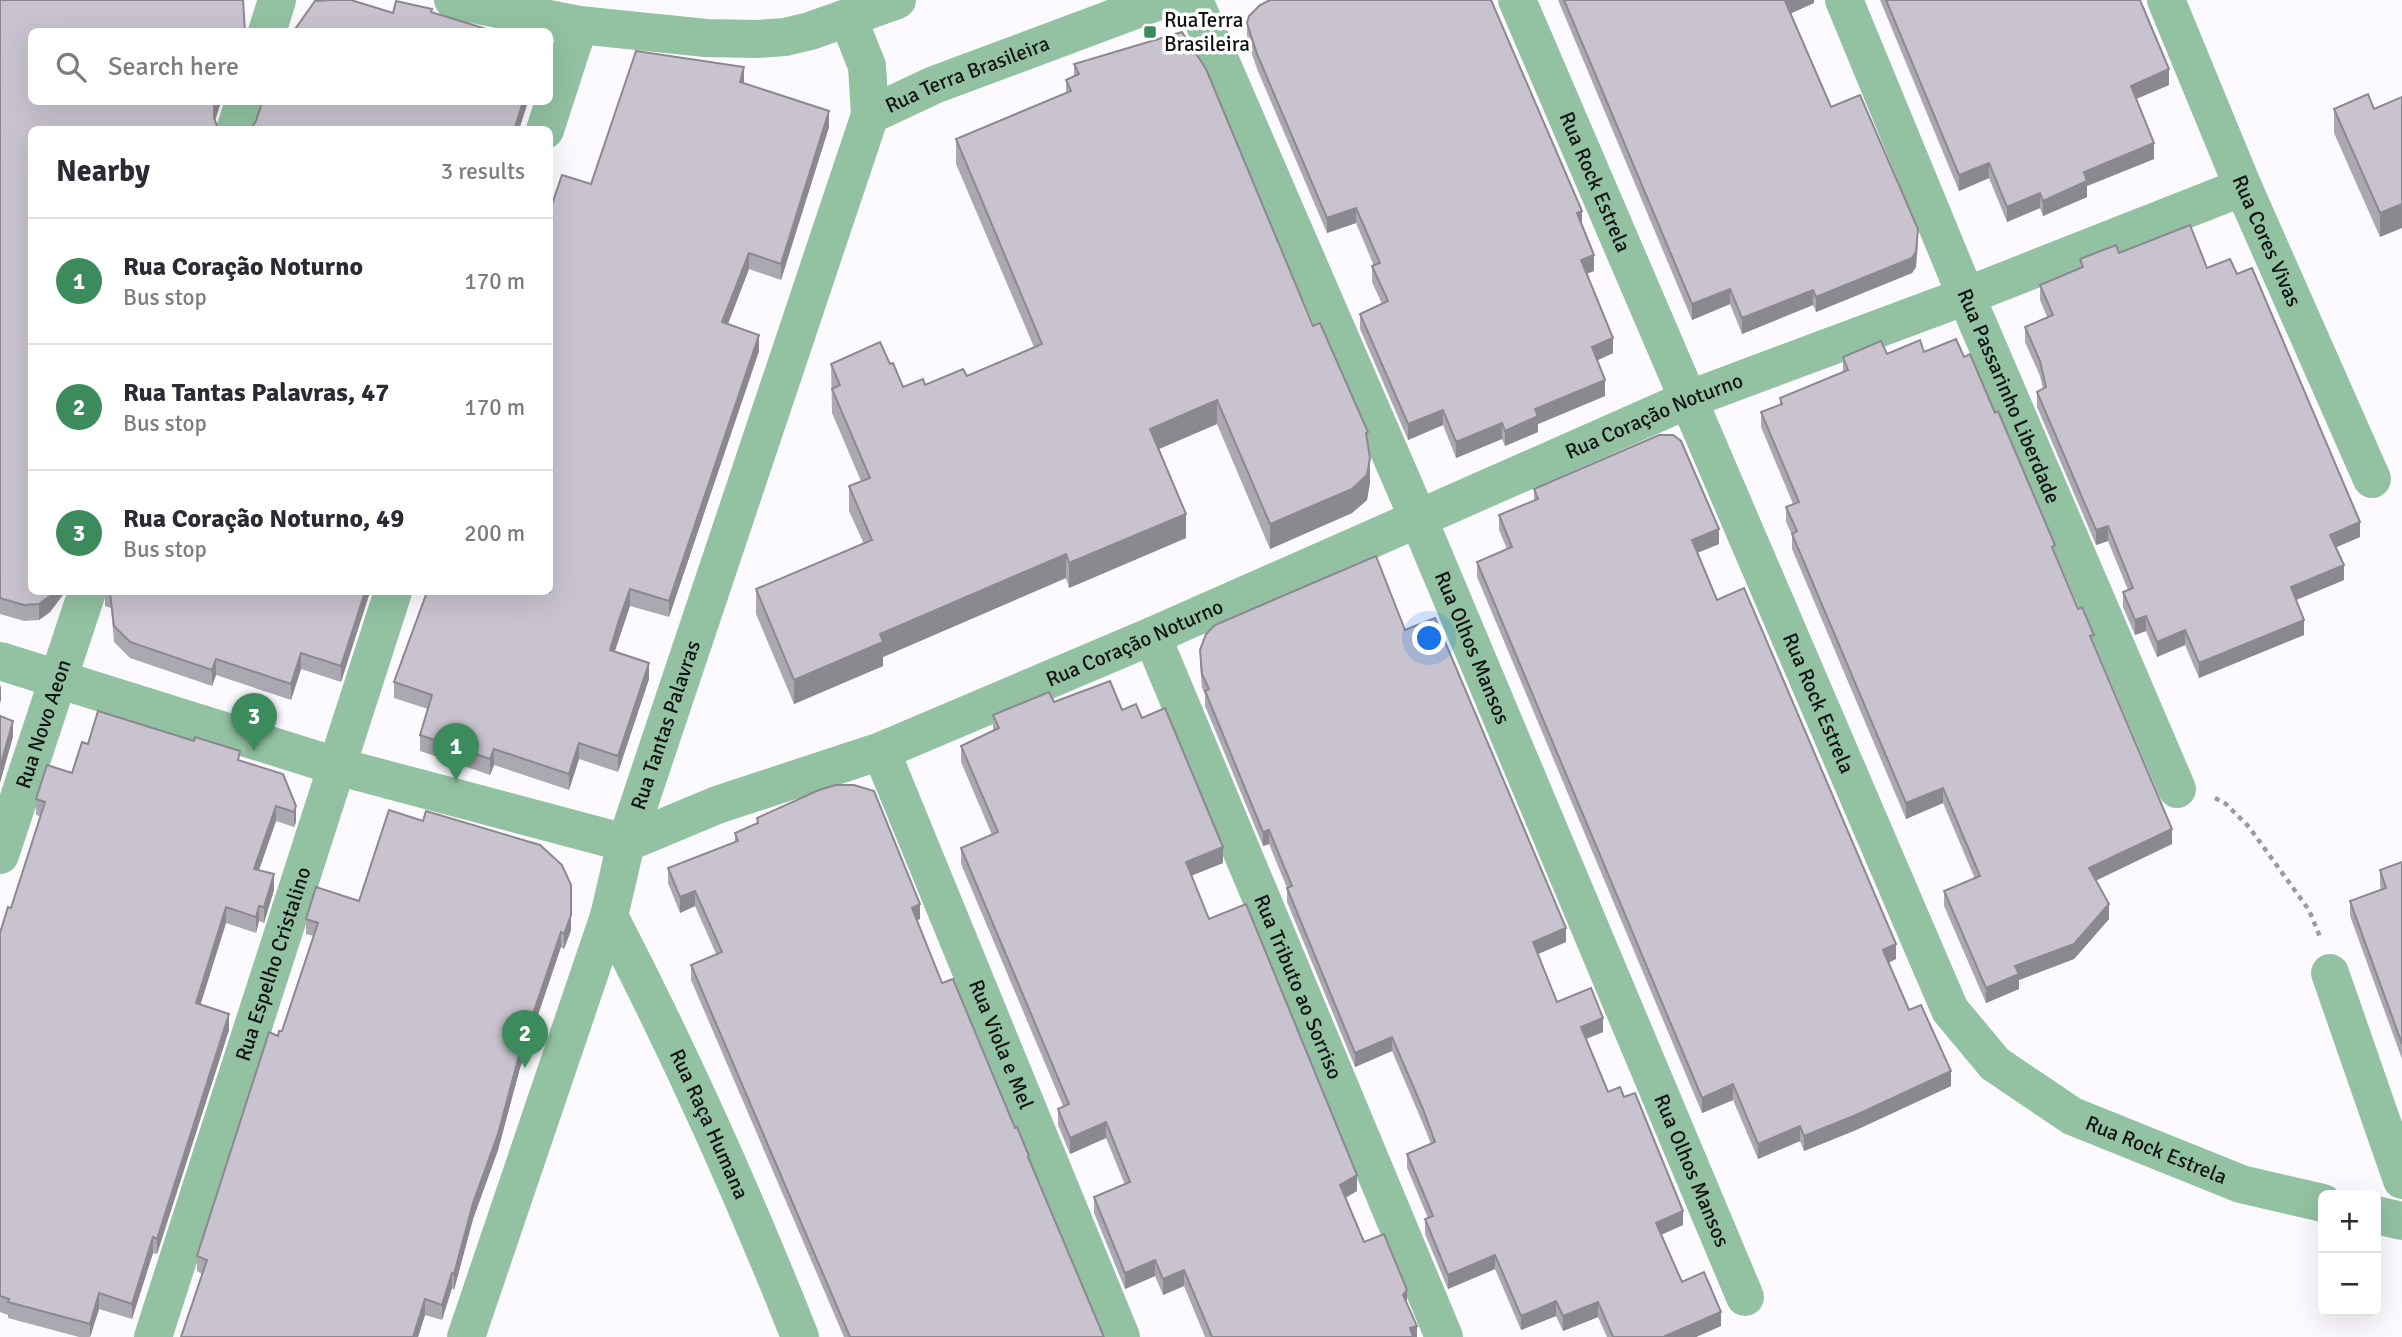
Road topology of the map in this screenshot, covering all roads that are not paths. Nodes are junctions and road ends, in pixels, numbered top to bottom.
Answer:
1 (277, 0) edge
2 (453, 0) edge
3 (897, 0) edge
4 (1162, 0) edge
5 (1194, 0) edge
6 (1517, 0) edge
7 (1844, 0) edge
8 (2166, 0) edge
9 (848, 18) junction
10 (579, 25) junction
11 (268, 28) edge
12 (243, 105) edge
13 (870, 115) junction
14 (236, 126) edge
15 (546, 126) edge
16 (2243, 187) junction
17 (1966, 296) junction
18 (1688, 400) junction
19 (2372, 479) dead end
20 (1418, 518) junction
21 (86, 595) edge
22 (392, 595) edge
23 (1152, 636) junction
24 (0, 661) edge
25 (59, 680) junction
26 (881, 751) junction
27 (336, 766) junction
28 (2177, 789) road end
29 (626, 843) junction
30 (0, 855) edge
31 (609, 916) junction
32 (2330, 973) road end
33 (2402, 1180) edge
34 (2318, 1202) edge
35 (2381, 1216) edge
36 (2402, 1221) edge
37 (1745, 1297) dead end
38 (153, 1337) edge
39 (466, 1337) edge
40 (800, 1337) edge
41 (1121, 1337) edge
42 (1444, 1337) edge

1 - 11 street
2 - 10 street
3 - 9 street
4 - 13 street, Rua Terra Brasileira
5 - 20 street, Rua Olhos Mansos
6 - 18 street, Rua Rock Estrela
7 - 17 street, Rua Passarinho Liberdade
8 - 16 street, Rua Cores Vivas
9 - 10 street
9 - 13 street, Rua Terra Brasileira
10 - 15 street
12 - 14 street
13 - 29 street, Rua Tantas Palavras
16 - 17 street, Rua Coração Noturno
16 - 19 street, Rua Cores Vivas
17 - 18 street, Rua Coração Noturno
17 - 28 street, Rua Passarinho Liberdade
18 - 20 street, Rua Coração Noturno
18 - 34 street, Rua Rock Estrela
20 - 23 street, Rua Coração Noturno
20 - 37 street, Rua Olhos Mansos
21 - 25 street, Rua Novo Aeon
22 - 27 street, Rua Espelho Cristalino
23 - 26 street, Rua Coração Noturno
23 - 42 street, Rua Tributo ao Sorriso
24 - 25 street
25 - 27 street
25 - 30 street, Rua Novo Aeon
26 - 29 street, Rua Coração Noturno
26 - 41 street, Rua Viola e Mel
27 - 29 street
27 - 38 street, Rua Espelho Cristalino
29 - 31 street, Rua Tantas Palavras
31 - 39 street, Rua Tantas Palavras
31 - 40 street, Rua Raça Humana
32 - 33 street
35 - 36 street

